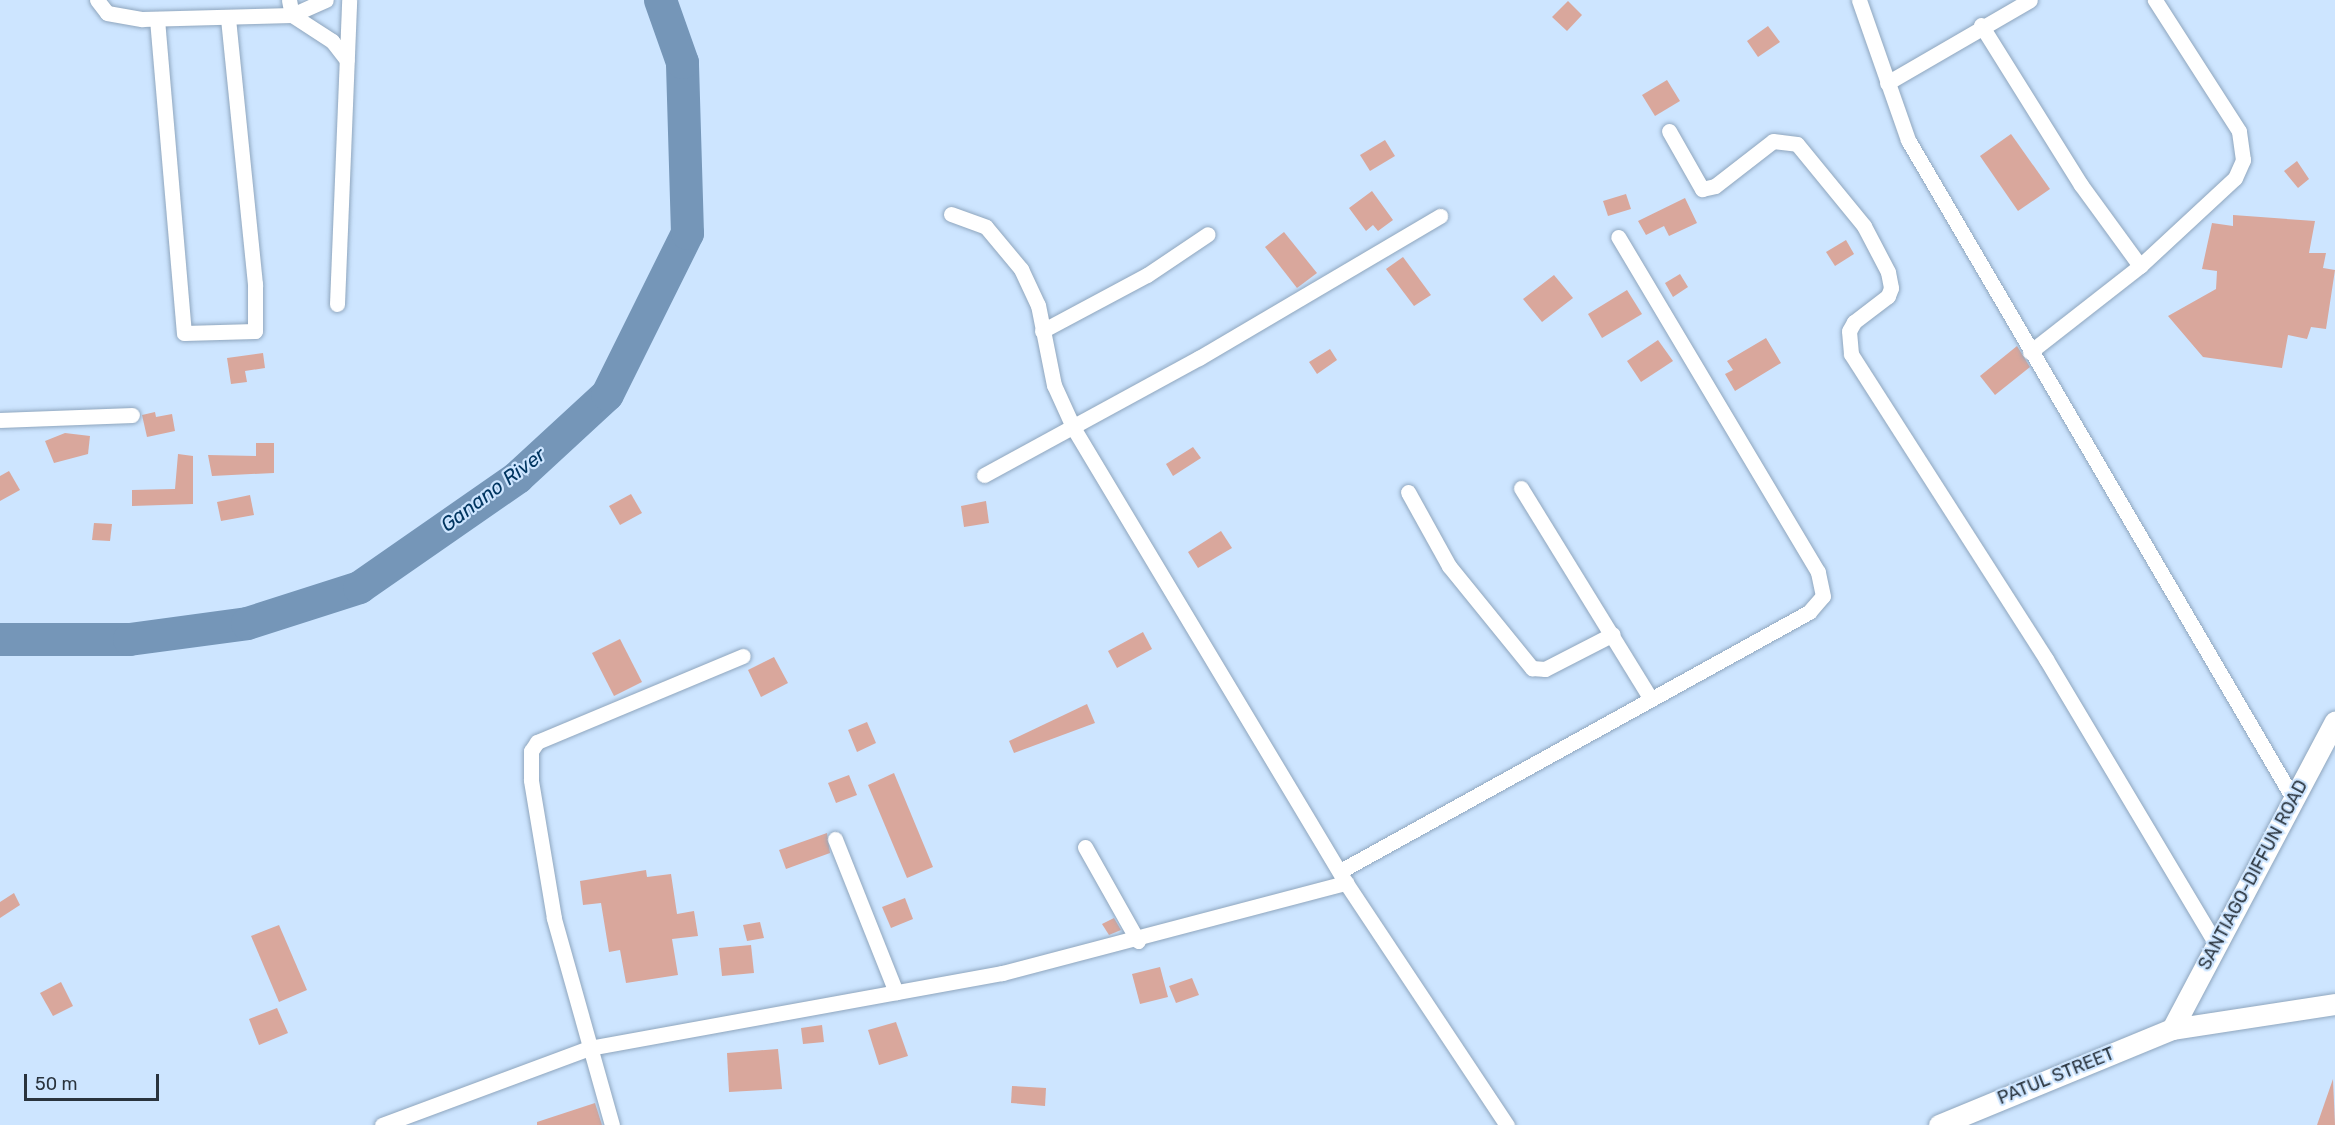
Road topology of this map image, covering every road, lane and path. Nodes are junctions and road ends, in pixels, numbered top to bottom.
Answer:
1 (97, 0) edge
2 (326, 0) edge
3 (349, 0) edge
4 (1859, 0) edge
5 (2030, 0) edge
6 (2155, 0) edge
7 (290, 8) edge
8 (157, 19) junction
9 (228, 19) junction
10 (1982, 25) junction
11 (347, 60) junction
12 (1887, 83) junction
13 (1669, 131) dead end
14 (951, 214) dead end
15 (1440, 216) dead end
16 (1208, 234) dead end
17 (1618, 237) dead end
18 (2140, 266) junction
19 (337, 304) dead end
20 (1042, 331) junction
21 (2030, 352) junction
22 (132, 415) dead end
23 (0, 420) edge
24 (1074, 429) junction
25 (984, 476) dead end
26 (1521, 488) dead end
27 (1407, 492) dead end
28 (1613, 634) junction
29 (743, 656) dead end
30 (1650, 699) junction
31 (2335, 721) edge
32 (2293, 798) junction
33 (835, 839) dead end
34 (1085, 847) dead end
35 (1344, 876) junction
36 (1138, 941) junction
37 (2215, 943) junction
38 (896, 992) junction
39 (2335, 1004) edge
40 (2172, 1029) junction
41 (589, 1048) junction
42 (382, 1125) edge
43 (612, 1125) edge
44 (1508, 1125) edge
45 (1940, 1125) edge

1 - 8 street
2 - 7 street
3 - 11 street
4 - 12 street
5 - 10 street
6 - 18 street
7 - 9 street
7 - 11 street
8 - 9 street
8 - 9 street
10 - 12 street
10 - 18 street
11 - 19 street
12 - 21 street
13 - 37 street
14 - 20 street
15 - 24 street
16 - 20 street
17 - 30 street
18 - 21 street
20 - 24 street
21 - 32 street
22 - 23 street
24 - 25 street
24 - 35 street
26 - 28 street
27 - 28 street
28 - 30 street
29 - 41 street
30 - 35 street
31 - 32 main road, SANTIAGO-DIFFUN ROAD
32 - 37 main road, SANTIAGO-DIFFUN ROAD
33 - 38 street
34 - 36 street
35 - 36 street
35 - 44 street
36 - 38 street
37 - 40 main road, SANTIAGO-DIFFUN ROAD
38 - 41 street
39 - 40 main road, PATUL STREET
40 - 45 main road, PATUL STREET
41 - 42 street
41 - 43 street

